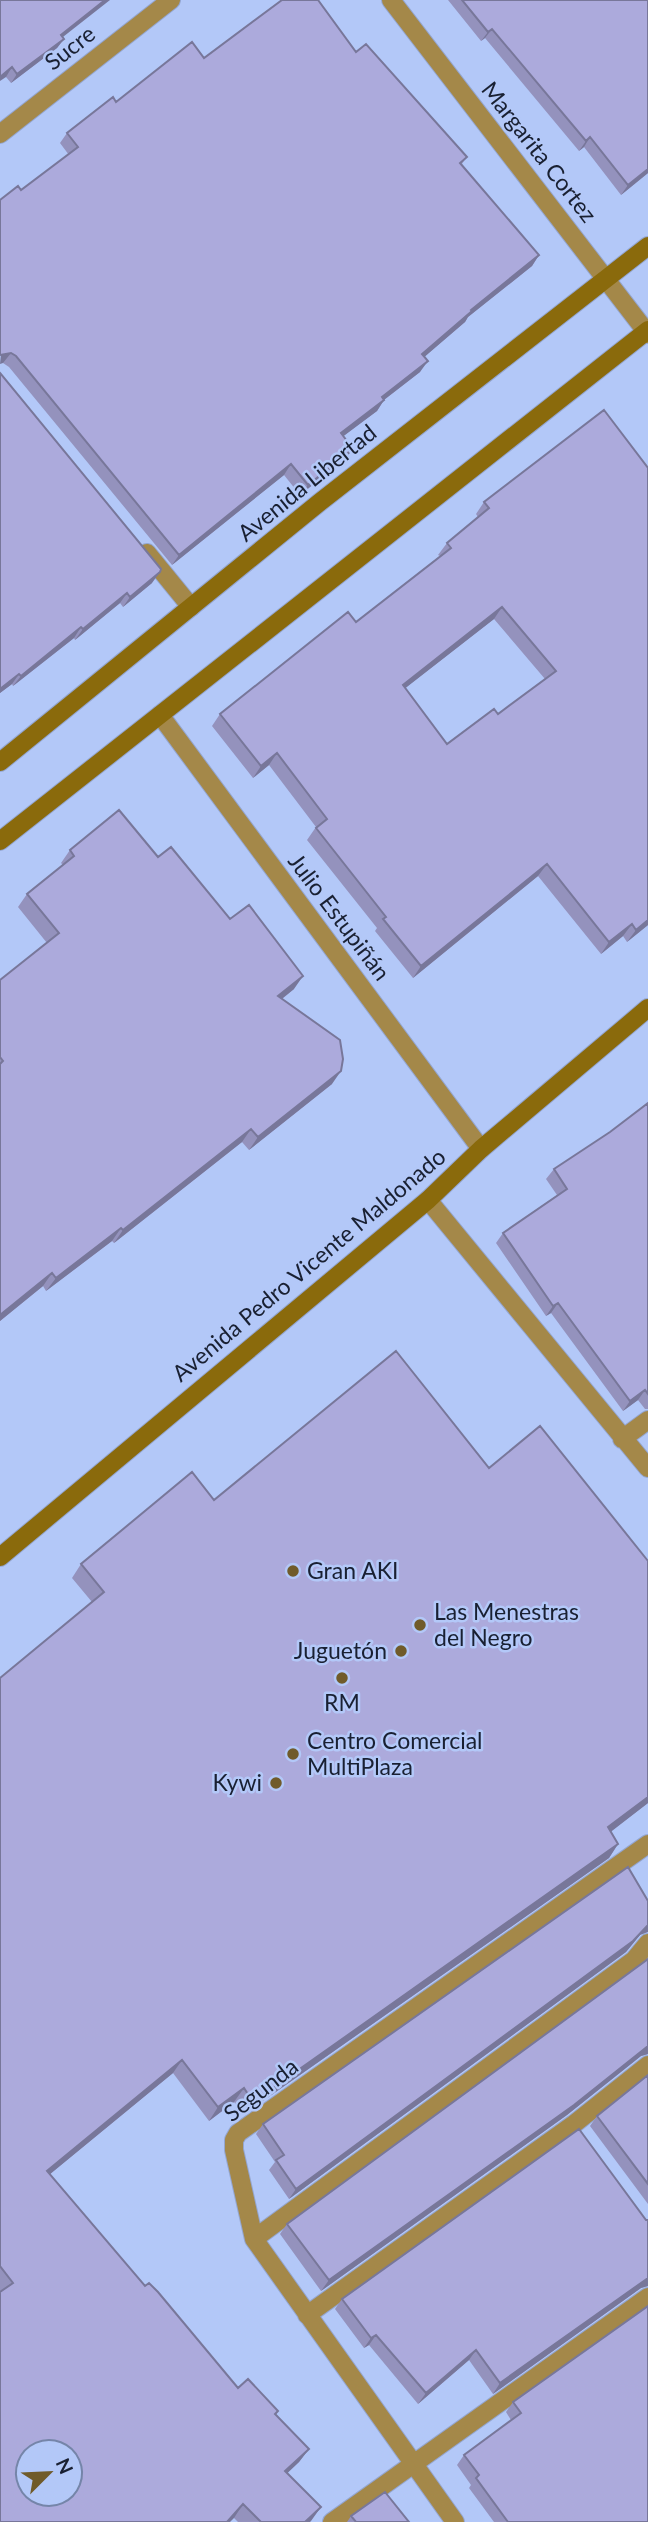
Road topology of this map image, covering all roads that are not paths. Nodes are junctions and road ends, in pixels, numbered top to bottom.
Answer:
1 (171, 0) edge
2 (391, 0) edge
3 (0, 134) edge
4 (648, 246) edge
5 (606, 279) junction
6 (647, 332) edge
7 (139, 544) edge
8 (191, 607) junction
9 (160, 715) junction
10 (0, 762) edge
11 (0, 841) edge
12 (648, 1008) edge
13 (481, 1149) junction
14 (428, 1200) junction
15 (648, 1420) edge
16 (622, 1439) junction
17 (648, 1468) edge
18 (0, 1557) edge
19 (647, 1849) edge
20 (648, 1942) edge
21 (648, 2065) edge
22 (254, 2239) junction
23 (648, 2297) edge
24 (307, 2315) junction
25 (412, 2463) junction
26 (332, 2522) edge
27 (456, 2522) edge

1 - 3 street, Sucre
2 - 5 street, Margarita Cortez
4 - 5 street, Avenida Libertad
5 - 6 street, Margarita Cortez
5 - 8 street, Avenida Libertad
6 - 9 street
7 - 8 street
8 - 10 street, Avenida Libertad
9 - 11 street
9 - 13 street, Julio Estupiñán
12 - 13 street, Avenida Pedro Vicente Maldonado
13 - 14 street, Avenida Pedro Vicente Maldonado
14 - 16 street
14 - 18 street, Avenida Pedro Vicente Maldonado
15 - 16 street
16 - 17 street
19 - 22 street, Segunda
20 - 22 street
21 - 24 street
22 - 24 street, Segunda
23 - 25 street
24 - 25 street, Segunda
25 - 26 street
25 - 27 street, Segunda

